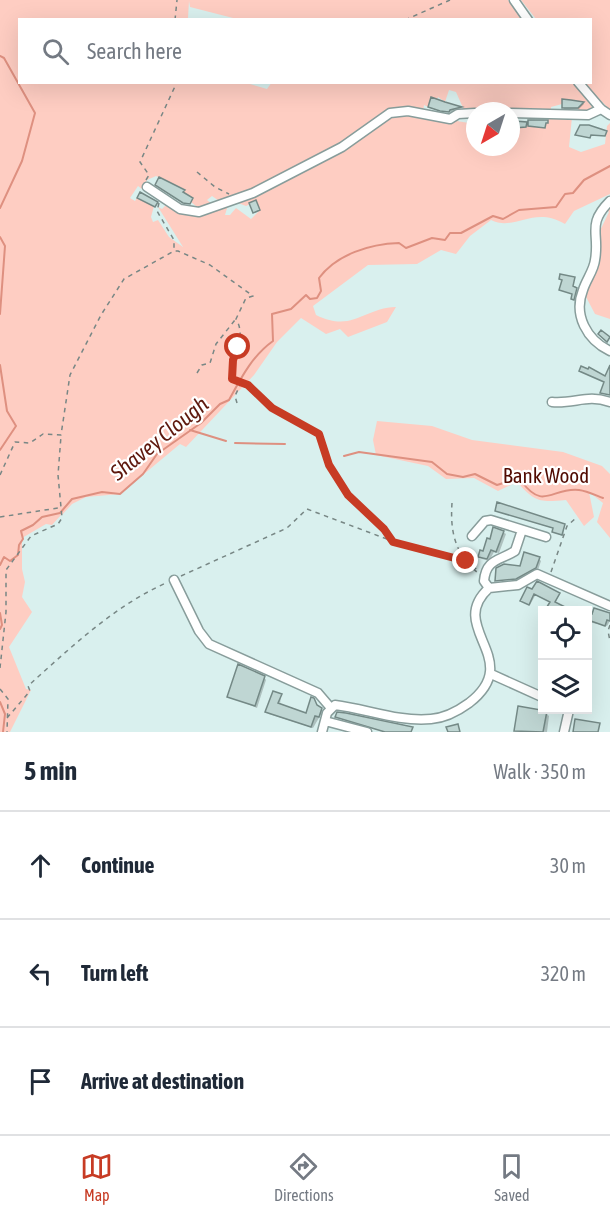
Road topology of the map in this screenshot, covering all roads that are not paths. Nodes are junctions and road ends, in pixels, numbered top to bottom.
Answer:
1 (514, 0) edge
2 (527, 18) edge
3 (580, 84) edge
4 (601, 109) junction
5 (520, 113) edge
6 (466, 114) edge
7 (610, 115) edge
8 (147, 187) road end
9 (610, 201) edge
10 (610, 351) edge
11 (552, 402) dead end
12 (610, 402) edge
13 (522, 530) junction
14 (472, 536) dead end
15 (546, 537) dead end
16 (174, 580) road end
17 (489, 588) junction
18 (610, 606) edge
19 (492, 674) junction
20 (538, 695) edge
21 (330, 707) junction
22 (568, 714) edge
23 (325, 721) junction
24 (322, 732) edge
25 (367, 732) edge
26 (564, 732) edge

1 - 2 street
3 - 4 street
4 - 5 street
4 - 7 street
6 - 8 street
9 - 10 street
11 - 12 street
13 - 14 street
13 - 15 street
13 - 17 street
16 - 21 street
17 - 18 street
17 - 19 street
19 - 20 street
19 - 21 street
21 - 23 street
22 - 26 street
23 - 24 street
23 - 25 street

